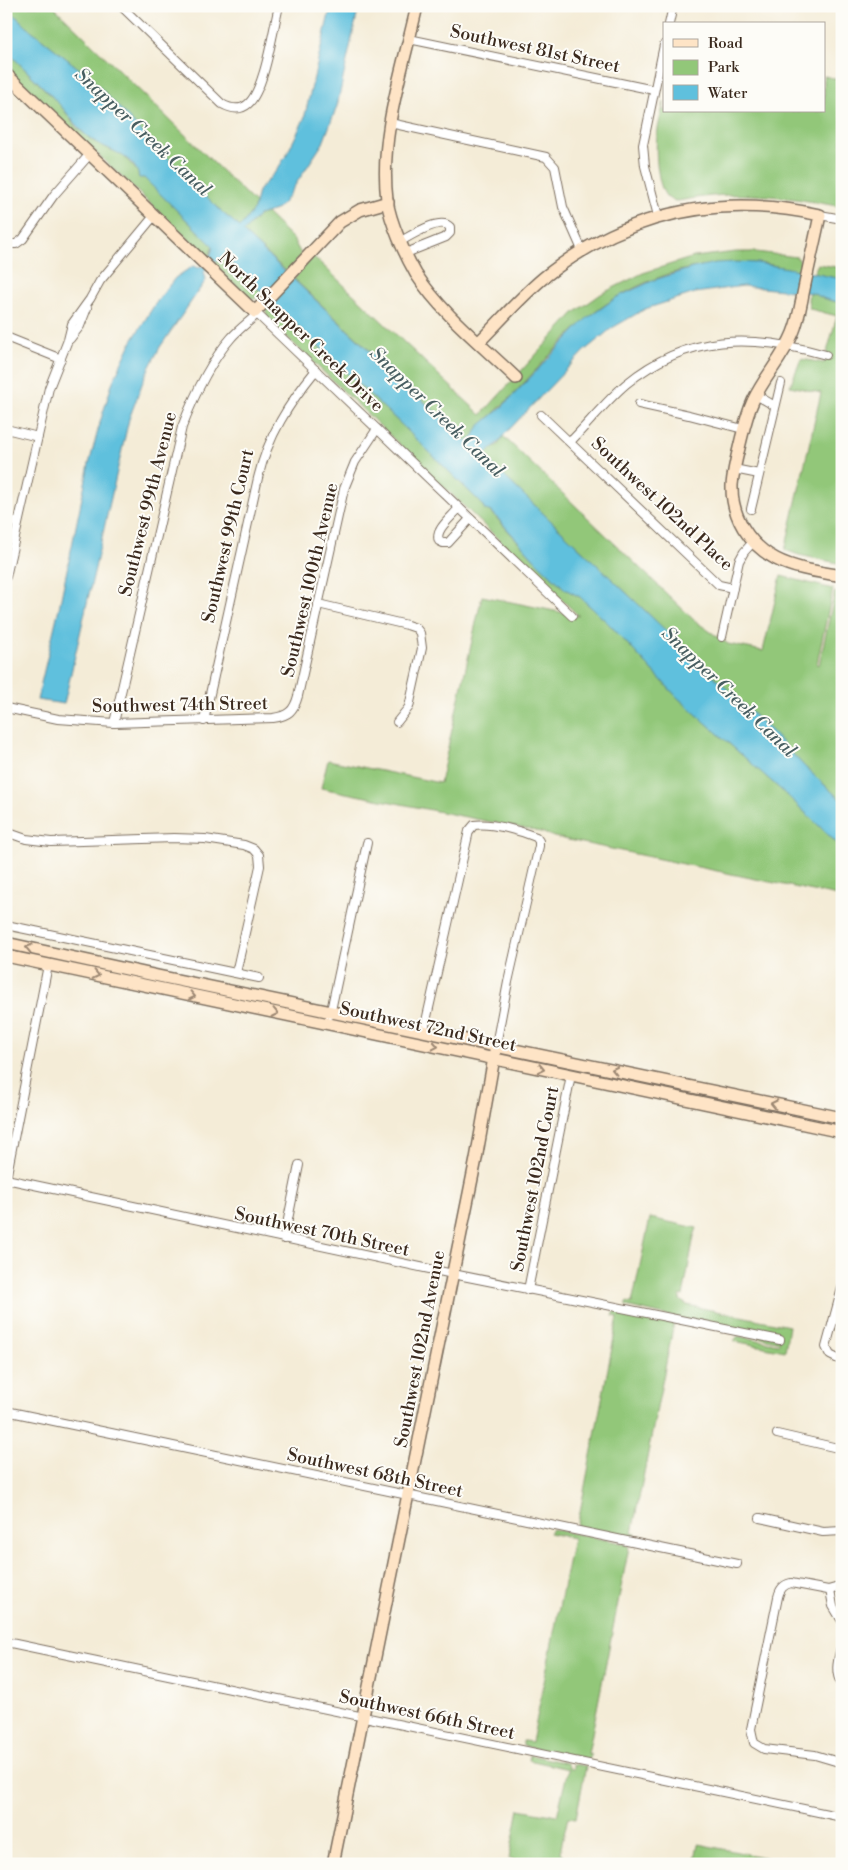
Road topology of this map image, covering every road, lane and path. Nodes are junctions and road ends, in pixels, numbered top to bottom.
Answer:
1 (121, 6) edge
2 (279, 6) edge
3 (416, 6) edge
4 (673, 6) edge
5 (669, 22) edge
6 (409, 39) junction
7 (663, 50) edge
8 (6, 74) edge
9 (654, 90) junction
10 (390, 123) junction
11 (90, 154) junction
12 (388, 202) junction
13 (820, 215) junction
14 (154, 216) junction
15 (658, 216) junction
16 (842, 219) edge
17 (401, 241) junction
18 (8, 245) edge
19 (582, 250) junction
20 (406, 253) junction
21 (256, 313) junction
22 (6, 337) edge
23 (479, 342) junction
24 (788, 346) junction
25 (826, 355) dead end
26 (61, 358) junction
27 (316, 370) junction
28 (516, 378) dead end
29 (780, 383) dead end
30 (756, 395) junction
31 (639, 404) dead end
32 (775, 406) junction
33 (541, 415) dead end
34 (6, 429) edge
35 (377, 429) junction
36 (743, 429) junction
37 (38, 437) junction
38 (570, 442) junction
39 (734, 469) junction
40 (759, 474) junction
41 (459, 508) junction
42 (751, 509) dead end
43 (470, 518) junction
44 (6, 520) edge
45 (18, 523) junction
46 (753, 542) junction
47 (842, 576) edge
48 (6, 577) edge
49 (733, 588) junction
50 (318, 604) junction
51 (572, 616) dead end
52 (722, 637) dead end
53 (8, 707) edge
54 (290, 713) joint
55 (204, 721) junction
56 (397, 722) dead end
57 (114, 724) junction
58 (6, 832) edge
59 (367, 843) dead end
60 (6, 925) edge
61 (6, 943) edge
62 (51, 953) junction
63 (6, 956) edge
64 (48, 965) junction
65 (236, 973) junction
66 (259, 978) dead end
67 (157, 982) junction
68 (231, 990) junction
69 (228, 1003) junction
70 (331, 1011) junction
71 (328, 1024) junction
72 (424, 1030) junction
73 (496, 1045) junction
74 (494, 1059) junction
75 (571, 1075) junction
76 (709, 1090) junction
77 (682, 1099) junction
78 (821, 1114) junction
79 (842, 1118) edge
80 (819, 1127) junction
81 (842, 1132) edge
82 (299, 1165) dead end
83 (6, 1179) edge
84 (284, 1239) junction
85 (453, 1274) junction
86 (842, 1288) edge
87 (528, 1290) junction
88 (780, 1340) dead end
89 (842, 1361) edge
90 (6, 1411) edge
91 (777, 1434) dead end
92 (842, 1448) edge
93 (408, 1495) junction
94 (760, 1518) dead end
95 (842, 1531) edge
96 (737, 1564) dead end
97 (842, 1586) edge
98 (830, 1590) junction
99 (842, 1621) edge
100 (6, 1642) edge
101 (842, 1643) edge
102 (841, 1683) edge
103 (363, 1717) junction
104 (842, 1763) edge
105 (842, 1817) edge
106 (333, 1864) edge

1 - 2 street
3 - 6 street
4 - 5 street
6 - 9 street, Southwest 81st Street
6 - 10 street
7 - 9 street
8 - 11 street, North Snapper Creek Drive
9 - 15 street
10 - 12 street
10 - 19 street
11 - 14 street, North Snapper Creek Drive
11 - 18 street
12 - 17 street
12 - 21 street, Southwest 99th Avenue
13 - 15 street
13 - 16 street
13 - 24 street, Southwest 102nd Place
14 - 21 street, North Snapper Creek Drive
14 - 26 street
15 - 19 street
17 - 20 street
17 - 20 street
19 - 23 street
20 - 23 street
21 - 27 street, North Snapper Creek Drive
21 - 57 street, Southwest 99th Avenue
22 - 26 street
23 - 28 street
24 - 25 street, Southwest 102nd Place
24 - 30 street, Southwest 102nd Place
24 - 38 street, Southwest 102nd Place
26 - 37 street
27 - 35 street, North Snapper Creek Drive
27 - 55 street, Southwest 99th Court
29 - 32 street
30 - 32 street
30 - 36 street, Southwest 102nd Place
31 - 36 street
32 - 40 street
33 - 38 street, Southwest 102nd Place
34 - 37 street
35 - 41 street, North Snapper Creek Drive
35 - 50 street, Southwest 100th Avenue
36 - 39 street, Southwest 102nd Place
37 - 45 street
38 - 49 street, Southwest 102nd Place
39 - 40 street
39 - 46 street, Southwest 102nd Place
40 - 42 street
41 - 43 street, North Snapper Creek Drive
41 - 43 street
43 - 51 street, North Snapper Creek Drive
44 - 45 street
45 - 48 street
46 - 47 street
46 - 49 street, Southwest 102nd Place
49 - 52 street, Southwest 102nd Place
50 - 54 street, Southwest 100th Avenue
50 - 56 street
53 - 57 street, Southwest 74th Street
54 - 55 street, Southwest 74th Street
55 - 57 street, Southwest 74th Street
58 - 65 street
59 - 70 street
60 - 65 street
62 -> 61 street, Southwest 72nd Street
62 - 64 street
62 - 67 street, Southwest 72nd Street
63 - 64 street, Southwest 72nd Street
64 -> 67 street, Southwest 72nd Street
64 - 83 street
65 - 66 street
67 - 68 street, Southwest 72nd Street
67 -> 69 street, Southwest 72nd Street
68 - 69 street
68 - 70 street, Southwest 72nd Street
69 -> 71 street, Southwest 72nd Street
70 - 71 street
70 - 72 street, Southwest 72nd Street
71 -> 74 street, Southwest 72nd Street
72 - 73 street, Southwest 72nd Street
72 - 73 street, Southwest 102nd Avenue
73 - 74 street, Southwest 102nd Avenue
76 -> 73 street, Southwest 72nd Street
74 -> 75 street, Southwest 72nd Street
74 - 85 street, Southwest 102nd Avenue
75 - 77 street, Southwest 72nd Street
75 - 87 street, Southwest 102nd Court
76 - 77 street
78 -> 76 street, Southwest 72nd Street
77 - 80 street, Southwest 72nd Street
78 - 79 street, Southwest 72nd Street
78 - 80 street
80 - 81 street, Southwest 72nd Street
82 - 84 street
83 - 84 street, Southwest 70th Street
84 - 85 street, Southwest 70th Street
85 - 87 street, Southwest 70th Street
85 - 93 street, Southwest 102nd Avenue
86 - 89 street
87 - 88 street, Southwest 70th Street
90 - 93 street, Southwest 68th Street
91 - 92 street
93 - 96 street, Southwest 68th Street
93 - 103 street, Southwest 102nd Avenue
94 - 95 street
97 - 98 street
98 - 99 street
98 - 104 street
100 - 103 street, Southwest 66th Street
101 - 102 street
103 - 105 street, Southwest 66th Street
103 - 106 street, Southwest 102nd Avenue

